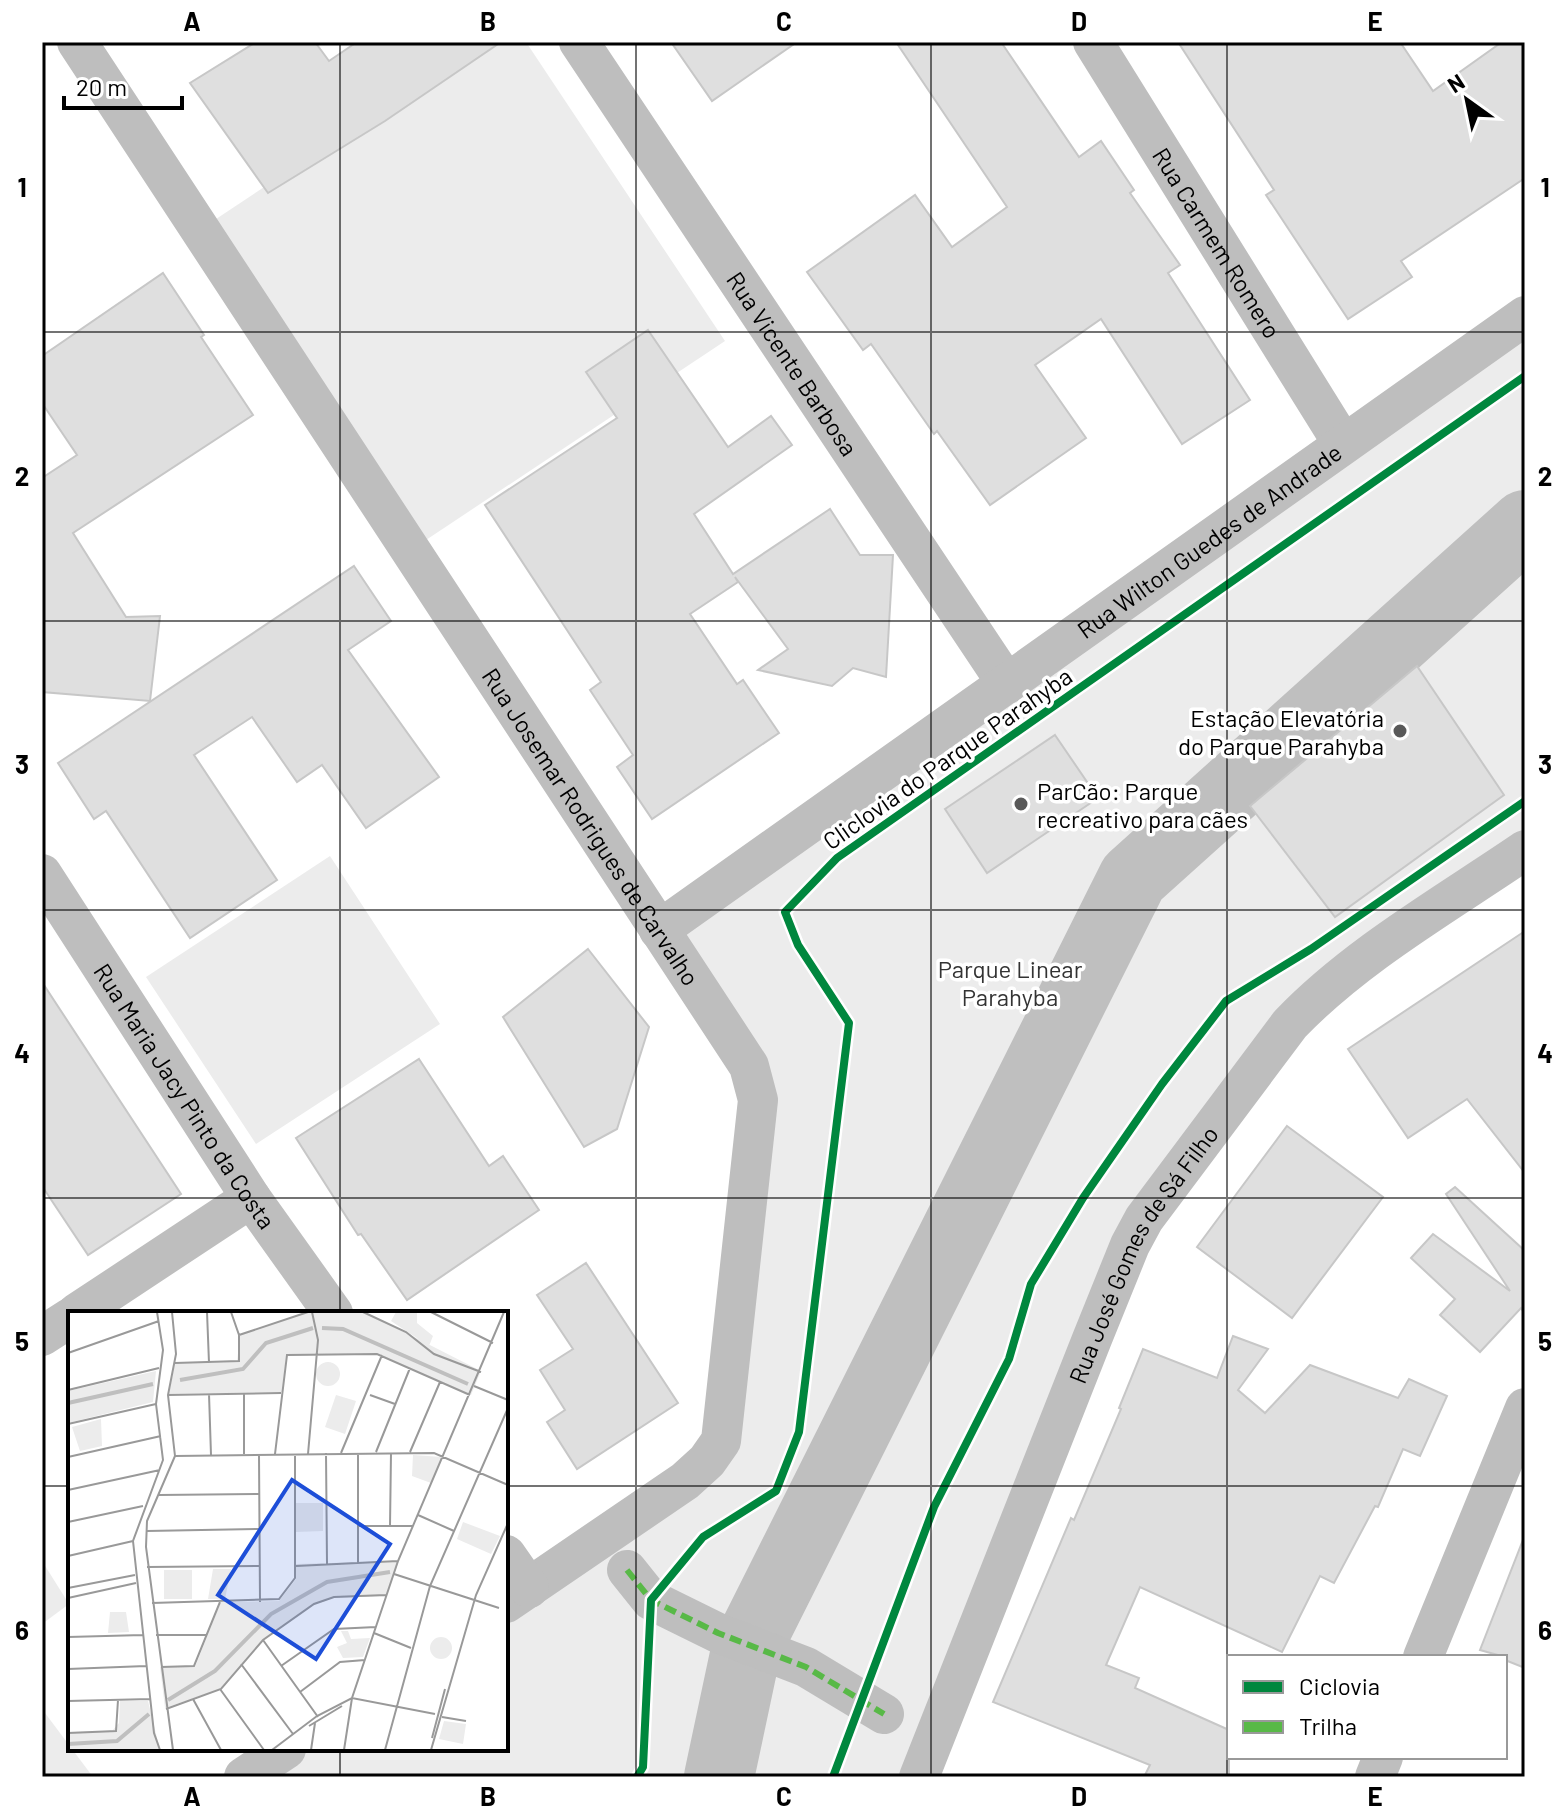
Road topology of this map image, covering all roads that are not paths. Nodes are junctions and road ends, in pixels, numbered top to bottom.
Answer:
1 (77, 42) edge
2 (579, 42) edge
3 (1093, 42) edge
4 (1525, 316) edge
5 (1343, 444) junction
6 (1007, 684) junction
7 (1525, 850) edge
8 (42, 874) edge
9 (659, 930) junction
10 (251, 1198) junction
11 (80, 1311) edge
12 (332, 1311) edge
13 (68, 1319) edge
14 (42, 1336) edge
15 (1525, 1408) edge
16 (508, 1562) edge
17 (627, 1570) dead end
18 (518, 1595) edge
19 (1424, 1655) edge
20 (884, 1714) dead end
21 (283, 1751) edge
22 (244, 1777) edge
23 (919, 1777) edge

1 - 9 street, Rua Josemar Rodrigues de Carvalho
2 - 6 street, Rua Vicente Barbosa
3 - 5 street, Rua Carmem Romero
4 - 5 street, Rua Wilton Guedes de Andrade
5 - 6 street, Rua Wilton Guedes de Andrade
6 - 9 street, Rua Wilton Guedes de Andrade
7 - 23 street, Rua José Gomes de Sá Filho
8 - 10 street, Rua Maria Jacy Pinto da Costa
9 - 18 street, Rua Josemar Rodrigues de Carvalho
10 - 11 street
10 - 12 street, Rua Maria Jacy Pinto da Costa
13 - 14 street
15 - 19 street
16 - 18 street
17 - 20 street
21 - 22 street

